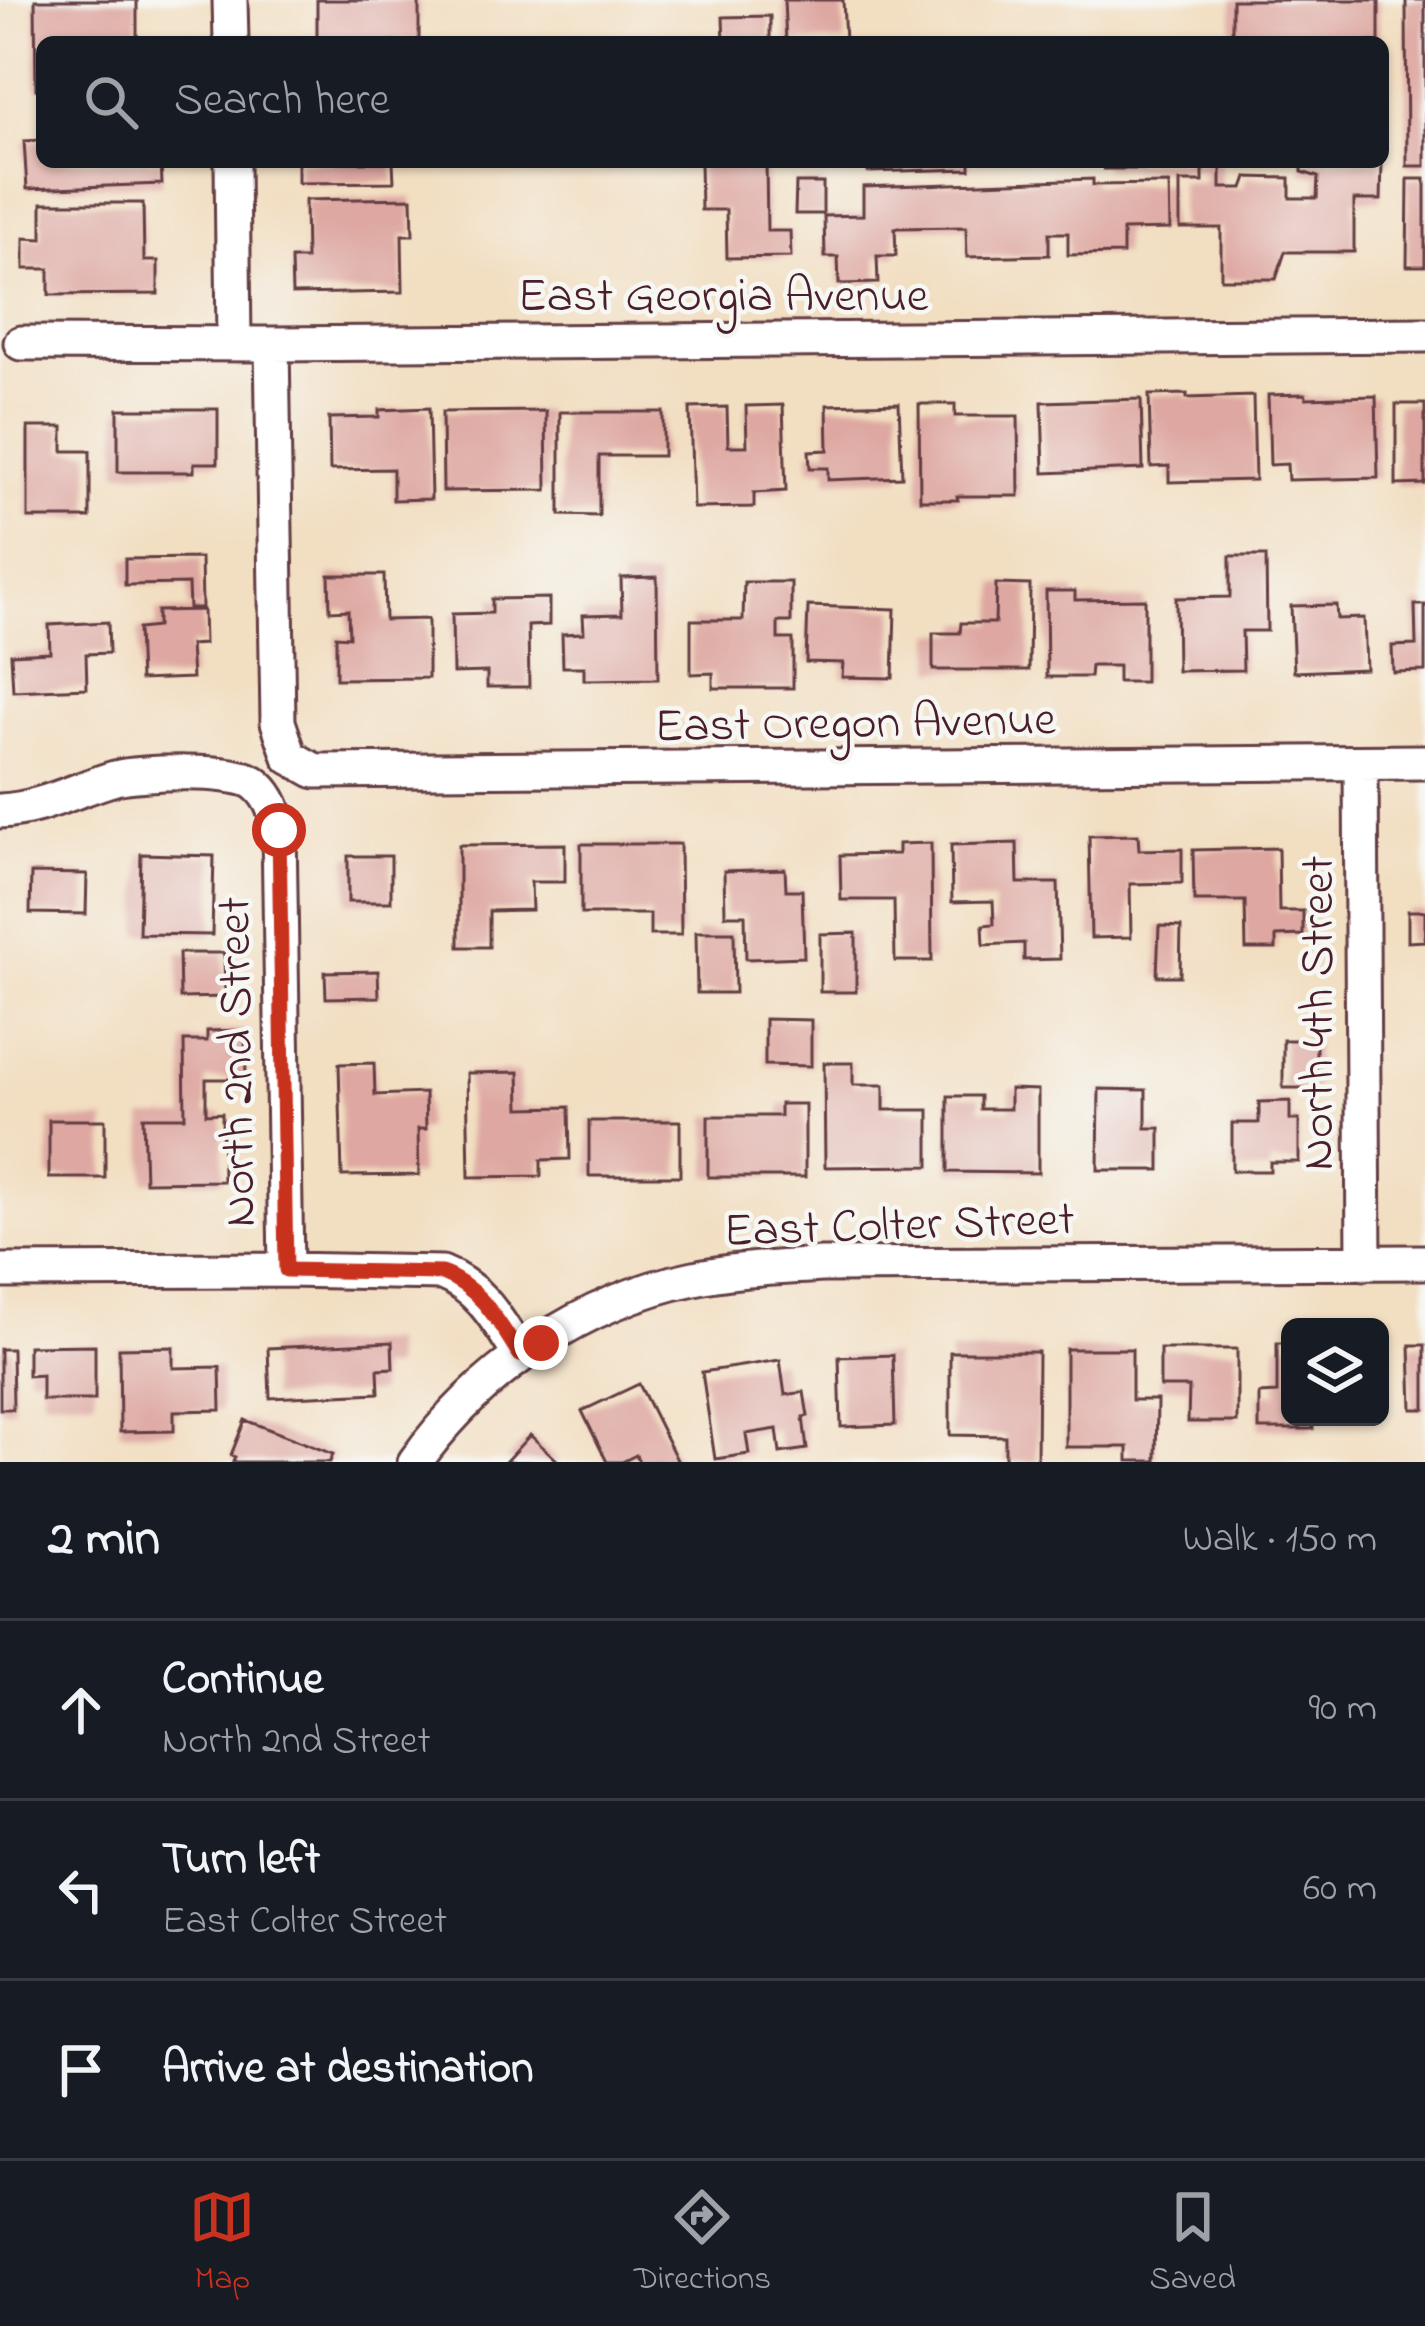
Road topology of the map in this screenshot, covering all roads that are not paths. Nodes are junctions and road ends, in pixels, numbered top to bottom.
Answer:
1 (230, 0) edge
2 (231, 36) edge
3 (232, 168) edge
4 (1425, 335) edge
5 (21, 343) dead end
6 (234, 344) junction
7 (272, 344) junction
8 (1425, 761) edge
9 (1361, 763) junction
10 (0, 811) edge
11 (1425, 1262) edge
12 (1364, 1263) junction
13 (286, 1270) junction
14 (0, 1271) edge
15 (520, 1355) junction
16 (416, 1462) edge

1 - 2 street
3 - 6 street
4 - 7 street, East Georgia Avenue
5 - 6 street, East Georgia Avenue
6 - 7 street, East Georgia Avenue
7 - 9 street, East Oregon Avenue
8 - 9 street, East Oregon Avenue
9 - 12 street, North 4th Street
10 - 13 street, North 2nd Street
11 - 12 street, East Colter Street
12 - 15 street, East Colter Street
13 - 14 street
13 - 15 street
15 - 16 street

